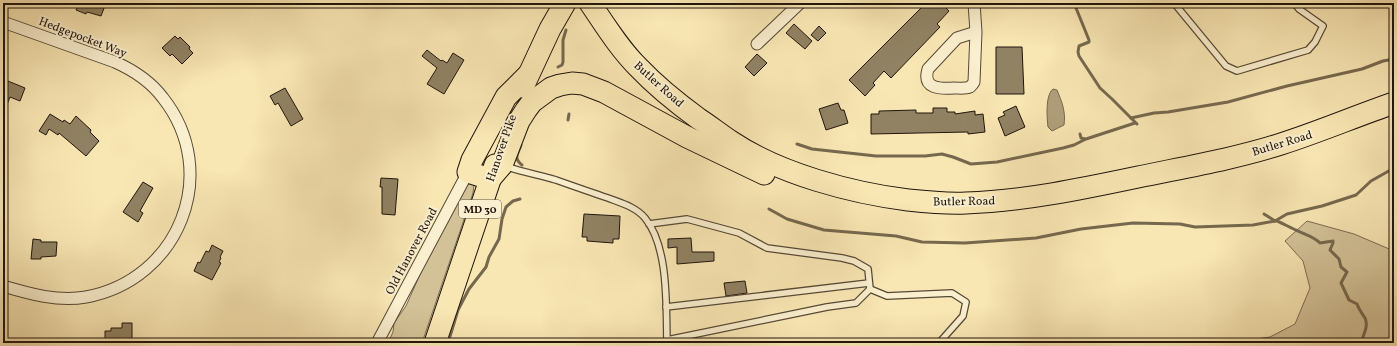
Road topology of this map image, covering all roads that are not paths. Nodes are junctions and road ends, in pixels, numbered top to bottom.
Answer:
1 (565, 3) edge
2 (590, 3) edge
3 (800, 3) edge
4 (974, 3) edge
5 (1174, 3) edge
6 (1294, 3) edge
7 (3, 22) edge
8 (976, 32) junction
9 (757, 44) dead end
10 (528, 75) junction
11 (1394, 103) edge
12 (496, 169) junction
13 (468, 172) junction
14 (841, 187) junction
15 (649, 224) junction
16 (869, 282) junction
17 (3, 286) edge
18 (870, 289) junction
19 (666, 306) junction
20 (667, 342) edge
21 (377, 343) edge
22 (435, 343) edge
23 (939, 343) edge

1 - 10 highway, Hanover Pike / MD 30
2 - 14 highway, Butler Road
3 - 9 street
4 - 8 street
5 - 6 lane
7 - 17 street, Hedgepocket Way
8 - 8 street
10 - 12 highway, Hanover Pike / MD 30
10 - 13 highway
11 - 14 highway, Butler Road
12 - 13 highway
12 - 14 highway
12 - 15 lane
12 - 22 highway, Hanover Pike / MD 30
13 - 21 street, Old Hanover Road
15 - 16 lane
15 - 19 lane
16 - 18 lane
16 - 19 lane
18 - 20 lane
18 - 23 lane
19 - 20 lane

